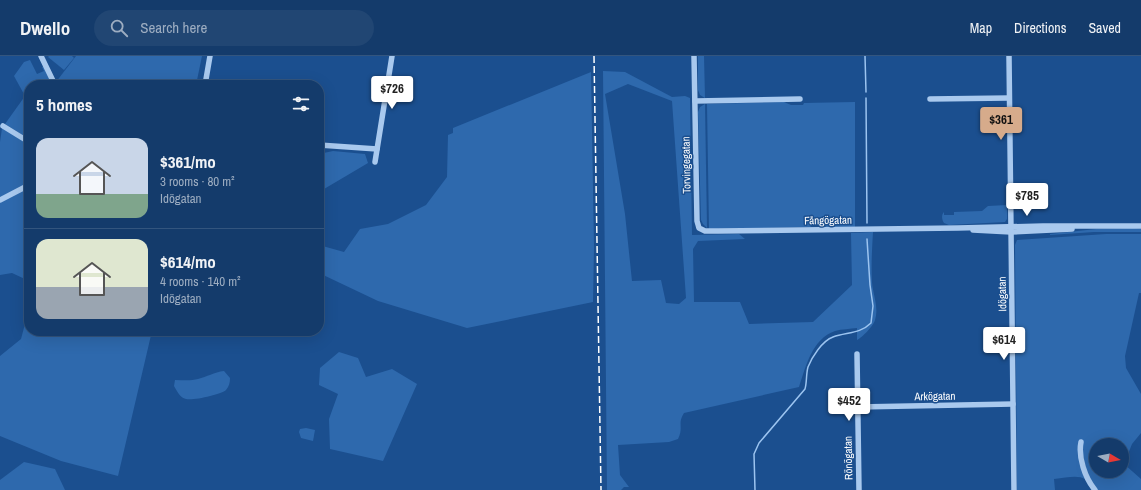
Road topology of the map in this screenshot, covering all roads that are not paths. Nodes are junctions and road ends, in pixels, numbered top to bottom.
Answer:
1 (41, 56) edge
2 (210, 56) edge
3 (392, 56) edge
4 (694, 56) edge
5 (1009, 56) edge
6 (53, 80) edge
7 (206, 80) edge
8 (1010, 98) junction
9 (800, 99) dead end
10 (930, 99) dead end
11 (695, 101) junction
12 (3, 126) dead end
13 (24, 139) edge
14 (324, 145) edge
15 (377, 149) junction
16 (375, 162) dead end
17 (24, 188) edge
18 (0, 200) edge
19 (1141, 226) edge
20 (699, 228) joint
21 (1011, 229) junction
22 (857, 354) dead end
23 (1013, 404) junction
24 (858, 407) junction
25 (1081, 442) dead end
26 (859, 490) edge
27 (1014, 490) edge
28 (1095, 490) edge

1 - 6 street
2 - 7 street
3 - 15 street
4 - 11 street, Torvingegatan
5 - 8 street, Idögatan
8 - 10 street
8 - 21 street, Idögatan
9 - 11 street
11 - 20 street, Torvingegatan
12 - 13 street
14 - 15 street
15 - 16 street
17 - 18 street
19 - 21 street, Fångögatan
20 - 21 street, Fångögatan
21 - 23 street, Idögatan
22 - 24 street, Rönögatan
23 - 24 street, Arkögatan
23 - 27 street, Idögatan
24 - 26 street, Rönögatan
25 - 28 street

